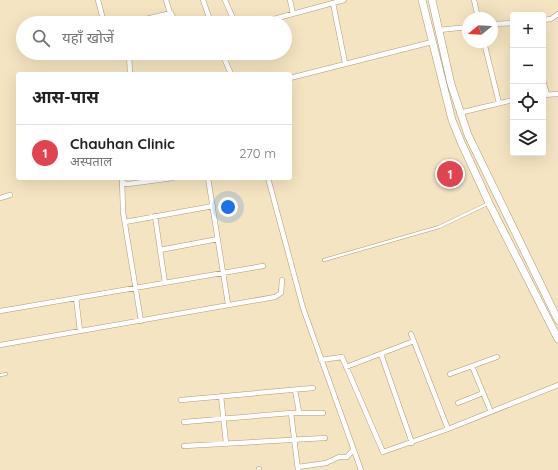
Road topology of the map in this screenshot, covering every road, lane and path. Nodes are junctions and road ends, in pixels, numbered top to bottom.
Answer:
1 (98, 0) edge
2 (166, 0) edge
3 (202, 0) edge
4 (225, 0) edge
5 (290, 0) edge
6 (344, 0) edge
7 (422, 0) edge
8 (432, 0) edge
9 (474, 0) edge
10 (333, 3) junction
11 (477, 12) edge
12 (170, 13) junction
13 (293, 14) junction
14 (558, 14) edge
15 (102, 16) edge
16 (158, 16) edge
17 (174, 16) edge
18 (208, 16) edge
19 (232, 16) edge
20 (285, 16) edge
21 (546, 20) edge
22 (510, 22) edge
23 (498, 23) edge
24 (462, 28) edge
25 (439, 30) junction
26 (432, 42) junction
27 (485, 48) edge
28 (129, 60) edge
29 (225, 60) edge
30 (345, 63) junction
31 (130, 72) edge
32 (230, 72) edge
33 (292, 77) edge
34 (546, 94) edge
35 (558, 94) edge
36 (510, 101) edge
37 (499, 103) junction
38 (459, 112) junction
39 (122, 180) edge
40 (122, 180) edge
41 (158, 180) edge
42 (208, 180) edge
43 (269, 180) edge
44 (10, 195) dead end
45 (0, 198) edge
46 (489, 203) junction
47 (213, 206) junction
48 (155, 216) junction
49 (125, 222) junction
50 (218, 239) junction
51 (160, 250) junction
52 (324, 260) dead end
53 (263, 266) dead end
54 (223, 273) junction
55 (282, 280) dead end
56 (165, 283) junction
57 (135, 288) junction
58 (76, 298) junction
59 (228, 304) junction
60 (554, 306) edge
61 (0, 311) edge
62 (558, 320) edge
63 (141, 321) junction
64 (80, 331) junction
65 (411, 334) dead end
66 (558, 339) edge
67 (414, 341) junction
68 (0, 345) edge
69 (381, 354) junction
70 (497, 357) dead end
71 (322, 360) junction
72 (472, 366) junction
73 (346, 367) junction
74 (6, 374) dead end
75 (450, 374) dead end
76 (0, 375) edge
77 (558, 385) edge
78 (313, 388) dead end
79 (295, 390) junction
80 (483, 393) junction
81 (221, 396) junction
82 (181, 400) dead end
83 (458, 403) dead end
84 (299, 412) junction
85 (491, 412) junction
86 (291, 413) junction
87 (323, 413) dead end
88 (223, 420) junction
89 (184, 422) dead end
90 (448, 429) junction
91 (324, 438) dead end
92 (296, 440) junction
93 (226, 443) junction
94 (412, 443) junction
95 (184, 446) dead end
96 (353, 450) junction
97 (298, 468) edge
98 (361, 470) edge

1 - 15 street
2 - 12 street
3 - 18 street
4 - 19 street
5 - 13 street
6 - 10 street
7 - 26 main road
8 - 25 main road
9 - 11 street
10 - 13 street
10 - 30 street
12 - 16 street
12 - 17 street
13 - 20 street
14 - 21 street
22 - 23 street
24 - 25 street
25 - 38 main road
26 - 30 street
26 - 46 main road
27 - 37 street
28 - 31 street
29 - 32 street
30 - 33 street
34 - 35 street
36 - 37 street
37 - 38 street
38 - 60 main road
39 - 41 street
40 - 49 street
42 - 47 street
43 - 71 street
44 - 45 street
46 - 52 lane
46 - 66 main road
47 - 48 street
47 - 50 street
48 - 49 street
48 - 51 street
49 - 57 street
50 - 51 street
50 - 54 street
51 - 56 street
53 - 54 street
54 - 56 street
54 - 59 street
55 - 59 street
56 - 57 street
57 - 58 street
57 - 63 street
58 - 61 street
58 - 64 street
59 - 63 street
60 - 62 main road
63 - 64 street
64 - 68 street
65 - 67 street
67 - 69 street
67 - 90 street
69 - 73 street
69 - 94 street
70 - 72 street
71 - 73 street
71 - 96 street
72 - 75 street
72 - 80 street
73 - 94 street
74 - 76 lane
77 - 85 street
78 - 79 street
79 - 81 street
79 - 84 street
80 - 83 street
80 - 85 street
81 - 82 street
81 - 88 street
84 - 86 street
84 - 87 street
85 - 90 street
86 - 88 street
86 - 92 street
88 - 89 street
88 - 93 street
90 - 94 street
91 - 92 street
92 - 93 street
92 - 97 street
93 - 95 street
96 - 97 street
96 - 98 street

